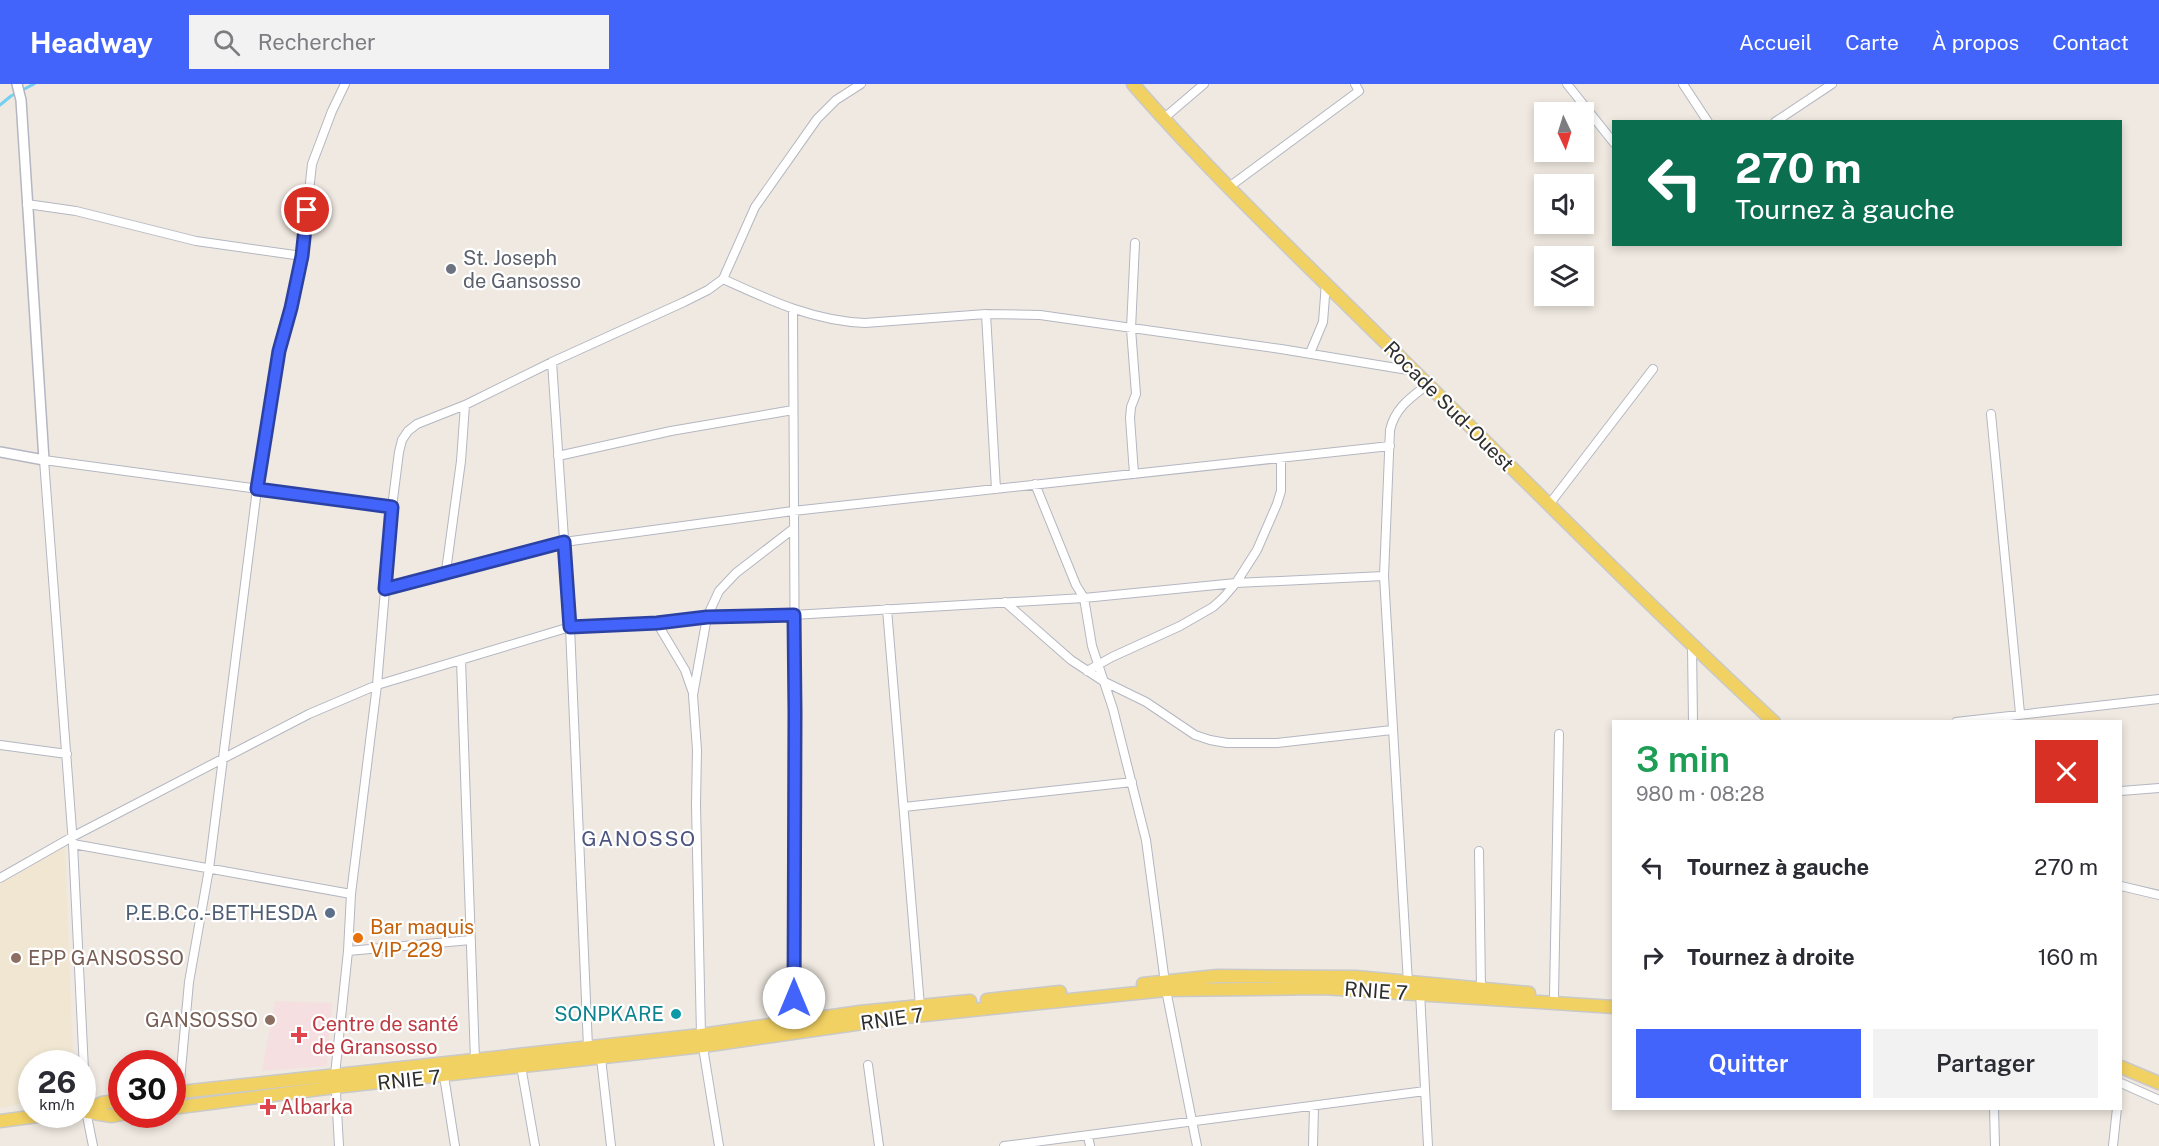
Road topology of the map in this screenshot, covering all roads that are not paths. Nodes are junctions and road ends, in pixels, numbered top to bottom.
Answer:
1 (17, 84) edge
2 (345, 84) edge
3 (861, 84) edge
4 (1132, 84) edge
5 (1204, 84) edge
6 (1355, 84) edge
7 (1567, 84) edge
8 (1683, 84) edge
9 (1832, 84) edge
10 (1163, 119) junction
11 (1707, 120) edge
12 (1778, 120) edge
13 (1612, 140) edge
14 (1229, 187) junction
15 (27, 204) junction
16 (1135, 243) dead end
17 (302, 256) junction
18 (723, 279) junction
19 (1326, 283) junction
20 (793, 310) junction
21 (986, 314) junction
22 (1131, 329) junction
23 (1310, 353) junction
24 (552, 362) junction
25 (1653, 369) dead end
26 (1415, 371) junction
27 (1427, 385) junction
28 (465, 405) junction
29 (793, 410) junction
30 (1991, 414) dead end
31 (1390, 446) junction
32 (0, 452) edge
33 (558, 456) junction
34 (1281, 459) junction
35 (44, 460) junction
36 (1134, 474) junction
37 (1035, 484) junction
38 (257, 489) junction
39 (996, 489) junction
40 (1548, 506) junction
41 (392, 507) junction
42 (793, 511) junction
43 (793, 529) junction
44 (564, 542) junction
45 (446, 572) junction
46 (1384, 576) junction
47 (1236, 583) junction
48 (385, 589) junction
49 (1084, 598) junction
50 (1005, 602) junction
51 (887, 609) junction
52 (794, 615) junction
53 (707, 617) junction
54 (657, 623) junction
55 (570, 627) junction
56 (1692, 646) junction
57 (461, 660) junction
58 (1098, 665) junction
59 (1088, 671) junction
60 (1103, 681) junction
61 (377, 685) junction
62 (693, 695) junction
63 (2159, 699) edge
64 (2020, 713) junction
65 (1694, 720) edge
66 (1772, 720) edge
67 (1970, 720) edge
68 (1392, 730) junction
69 (1559, 734) dead end
70 (0, 746) edge
71 (67, 754) junction
72 (224, 757) junction
73 (1132, 782) junction
74 (2159, 788) edge
75 (2122, 791) edge
76 (904, 807) junction
77 (72, 840) junction
78 (1479, 851) dead end
79 (209, 868) junction
80 (0, 878) edge
81 (2122, 886) edge
82 (351, 894) junction
83 (2159, 895) edge
84 (471, 940) junction
85 (348, 951) junction
86 (1165, 986) junction
87 (1416, 987) junction
88 (1481, 989) junction
89 (1554, 996) junction
90 (1612, 999) edge
91 (920, 1006) junction
92 (1612, 1007) edge
93 (794, 1022) junction
94 (702, 1041) junction
95 (588, 1047) junction
96 (81, 1050) edge
97 (181, 1050) edge
98 (601, 1058) junction
99 (475, 1060) junction
100 (868, 1065) dead end
101 (521, 1066) junction
102 (2122, 1075) edge
103 (444, 1076) junction
104 (335, 1081) junction
105 (2159, 1083) edge
106 (1425, 1091) junction
107 (186, 1092) edge
108 (2159, 1100) edge
109 (186, 1106) edge
110 (1314, 1106) junction
111 (1994, 1110) edge
112 (2117, 1110) edge
113 (18, 1119) edge
114 (0, 1121) edge
115 (1194, 1121) junction
116 (88, 1128) edge
117 (1088, 1136) junction
118 (93, 1146) edge
119 (339, 1146) edge
120 (455, 1146) edge
121 (535, 1146) edge
122 (611, 1146) edge
123 (719, 1146) edge
124 (879, 1146) edge
125 (1004, 1146) edge
126 (1090, 1146) edge
127 (1197, 1146) edge
128 (1313, 1146) edge
129 (1428, 1146) edge
130 (1995, 1146) edge
131 (2113, 1146) edge

1 - 15 street
2 - 17 street
3 - 18 street
4 - 10 main road, Rocade Sud-Ouest
5 - 10 street
6 - 14 street
7 - 13 street
8 - 11 street
9 - 12 street
10 - 14 main road, Rocade Sud-Ouest
14 - 19 main road, Rocade Sud-Ouest
15 - 17 street
15 - 35 street
16 - 22 street
17 - 38 street
18 - 20 street
18 - 24 street
19 - 23 street
19 - 26 main road, Rocade Sud-Ouest
20 - 21 street
20 - 29 street
21 - 22 street
21 - 39 street
22 - 23 street
22 - 36 street
23 - 26 street
24 - 28 street
24 - 33 street
25 - 40 street
26 - 27 main road, Rocade Sud-Ouest
27 - 31 street
27 - 40 main road, Rocade Sud-Ouest
28 - 41 street
28 - 45 street
29 - 33 street
29 - 42 street
30 - 64 street
31 - 34 street
31 - 46 street
32 - 35 street
33 - 44 street
34 - 36 street
34 - 47 street
35 - 38 street
35 - 71 street
36 - 37 street
37 - 39 street
37 - 49 street
38 - 41 street
38 - 72 street
39 - 42 street
40 - 56 main road, Rocade Sud-Ouest
41 - 48 street
42 - 43 street
42 - 44 street
43 - 52 street
43 - 53 street
44 - 45 street
44 - 55 street
45 - 48 street
46 - 47 street
46 - 68 street
47 - 49 street
47 - 58 street
48 - 61 street
49 - 50 street
49 - 58 street
50 - 51 street
50 - 59 street
51 - 52 street
51 - 76 street
52 - 53 street
52 - 93 street
53 - 54 street
53 - 62 street
54 - 55 street
54 - 62 street
55 - 57 street
55 - 95 street
56 - 65 street
56 - 66 main road, Rocade Sud-Ouest
57 - 61 street
57 - 84 street
58 - 59 street
58 - 60 street
59 - 60 street
60 - 68 street
60 - 73 street
61 - 72 street
61 - 82 street
62 - 94 street
63 - 64 street
64 - 67 street
68 - 87 street
69 - 89 street
70 - 71 street
71 - 77 street
72 - 77 street
72 - 79 street
73 - 76 street
73 - 86 street
74 - 75 street
76 - 91 street
77 - 79 street
77 - 80 street
77 - 96 street
78 - 88 street
79 - 82 street
79 - 97 street
81 - 83 street
82 - 85 street
84 - 85 street
84 - 99 street
85 - 104 street
86 - 87 main road, RNIE 7 / RNIE 7
86 - 91 main road, RNIE 7 / RNIE 7
86 - 94 main road, RNIE 7 / RNIE 7
86 - 115 street
87 - 88 main road, RNIE 7 / RNIE 7
87 - 92 main road, RNIE 7 / RNIE 7
87 - 106 street
88 - 89 main road, RNIE 7 / RNIE 7
89 - 90 main road, RNIE 7 / RNIE 7
91 - 93 main road, RNIE 7 / RNIE 7
93 - 94 main road, RNIE 7 / RNIE 7
94 - 95 main road, RNIE 7 / RNIE 7
94 - 98 main road, RNIE 7 / RNIE 7
94 - 123 street
95 - 99 main road, RNIE 7 / RNIE 7
98 - 101 main road, RNIE 7 / RNIE 7
98 - 122 street
99 - 104 main road, RNIE 7 / RNIE 7
100 - 124 street
101 - 103 main road, RNIE 7 / RNIE 7
101 - 121 street
102 - 105 main road
102 - 108 street
103 - 104 main road, RNIE 7 / RNIE 7
103 - 120 street
104 - 107 main road, RNIE 7 / RNIE 7
104 - 109 main road, RNIE 7 / RNIE 7
104 - 119 street
106 - 110 street
106 - 129 street
110 - 115 street
110 - 128 street
111 - 130 street
112 - 131 street
113 - 114 main road
115 - 117 street
115 - 127 street
116 - 118 street
117 - 125 street
117 - 126 street

